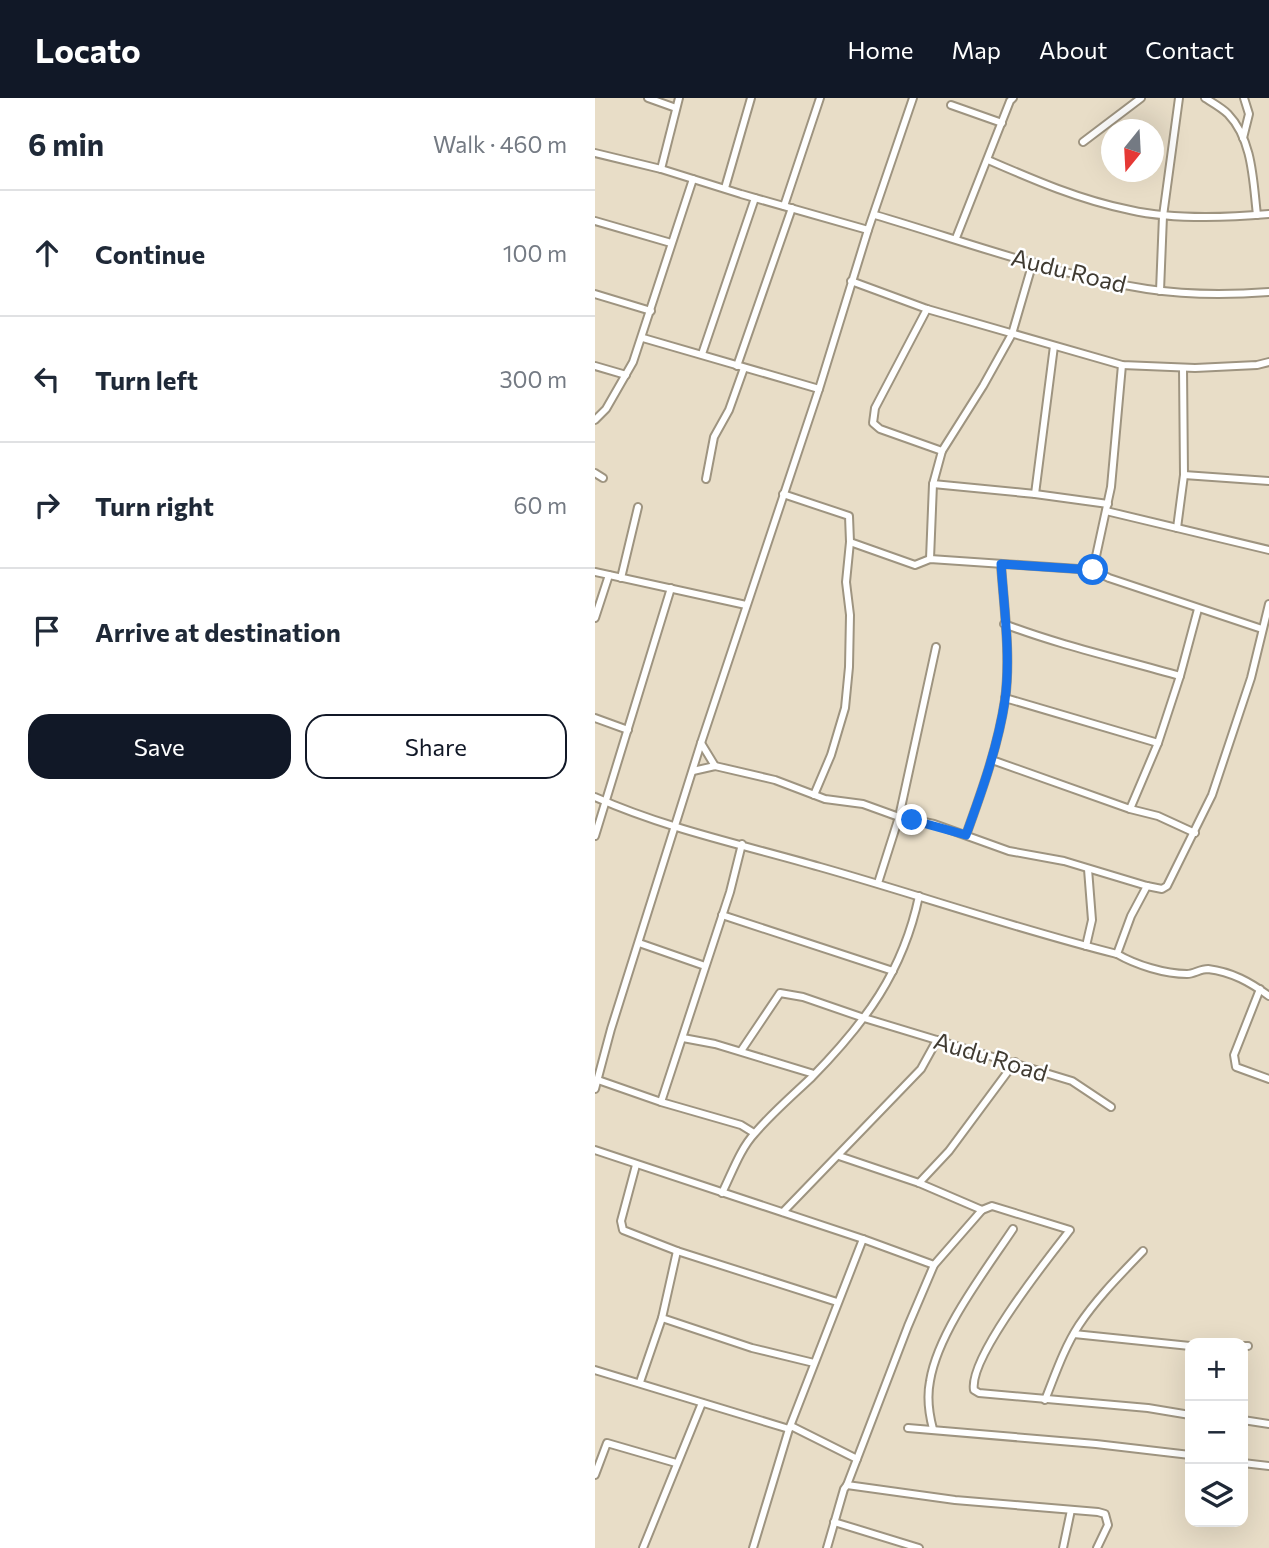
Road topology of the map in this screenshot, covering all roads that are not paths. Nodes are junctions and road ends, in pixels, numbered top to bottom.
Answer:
1 (648, 98) edge
2 (679, 98) edge
3 (751, 98) edge
4 (820, 98) edge
5 (913, 98) edge
6 (1013, 98) edge
7 (1141, 98) edge
8 (1179, 98) edge
9 (1205, 98) edge
10 (1244, 98) edge
11 (951, 105) dead end
12 (675, 108) junction
13 (1002, 123) junction
14 (1243, 138) junction
15 (1083, 142) dead end
16 (595, 153) edge
17 (988, 160) junction
18 (661, 169) junction
19 (693, 179) junction
20 (725, 188) junction
21 (755, 198) junction
22 (784, 206) junction
23 (792, 208) junction
24 (1269, 214) edge
25 (874, 215) junction
26 (1257, 215) junction
27 (1163, 216) junction
28 (595, 221) edge
29 (868, 230) junction
30 (956, 238) junction
31 (671, 243) junction
32 (1033, 262) junction
33 (851, 281) junction
34 (1160, 291) junction
35 (1269, 292) edge
36 (595, 294) edge
37 (927, 309) junction
38 (650, 311) junction
39 (1012, 334) junction
40 (643, 338) junction
41 (1054, 346) junction
42 (702, 354) junction
43 (1269, 362) edge
44 (1122, 365) junction
45 (595, 366) edge
46 (741, 367) junction
47 (1183, 368) junction
48 (626, 376) junction
49 (819, 389) junction
50 (595, 420) edge
51 (942, 451) junction
52 (595, 473) edge
53 (1184, 475) junction
54 (603, 478) dead end
55 (706, 479) dead end
56 (1269, 481) edge
57 (933, 484) junction
58 (783, 494) junction
59 (1035, 494) junction
60 (638, 507) dead end
61 (1107, 508) junction
62 (1177, 528) junction
63 (850, 542) junction
64 (1269, 550) edge
65 (930, 559) junction
66 (1001, 564) junction
67 (1093, 570) junction
68 (595, 572) edge
69 (609, 575) junction
70 (621, 578) junction
71 (671, 589) junction
72 (746, 605) junction
73 (1269, 607) edge
74 (1198, 608) junction
75 (596, 610) edge
76 (595, 618) edge
77 (1004, 624) junction
78 (1262, 629) junction
79 (936, 647) dead end
80 (1180, 676) junction
81 (1005, 698) junction
82 (595, 718) edge
83 (628, 730) junction
84 (701, 743) junction
85 (1158, 743) junction
86 (992, 760) junction
87 (715, 766) junction
88 (694, 771) junction
89 (814, 795) junction
90 (595, 797) edge
91 (606, 802) junction
92 (1130, 809) junction
93 (899, 817) junction
94 (675, 827) junction
95 (1195, 833) junction
96 (966, 835) junction
97 (595, 836) edge
98 (742, 844) junction
99 (1088, 869) junction
100 (878, 883) junction
101 (1147, 886) junction
102 (919, 896) junction
103 (722, 915) junction
104 (639, 943) junction
105 (1086, 946) junction
106 (1117, 954) junction
107 (705, 966) junction
108 (893, 971) junction
109 (1260, 989) junction
110 (1269, 996) edge
111 (864, 1018) junction
112 (683, 1038) junction
113 (937, 1040) junction
114 (741, 1051) junction
115 (1015, 1062) junction
116 (814, 1074) junction
117 (1269, 1079) edge
118 (598, 1080) junction
119 (595, 1089) edge
120 (661, 1102) junction
121 (1111, 1107) dead end
122 (754, 1133) junction
123 (595, 1150) edge
124 (839, 1156) junction
125 (636, 1165) junction
126 (919, 1183) junction
127 (722, 1193) junction
128 (982, 1210) junction
129 (783, 1212) junction
130 (1013, 1229) dead end
131 (863, 1239) junction
132 (677, 1251) junction
133 (1143, 1251) dead end
134 (934, 1265) junction
135 (837, 1302) junction
136 (662, 1318) junction
137 (1075, 1334) junction
138 (1185, 1345) edge
139 (814, 1363) junction
140 (595, 1370) edge
141 (640, 1382) junction
142 (1045, 1400) junction
143 (702, 1403) junction
144 (1185, 1414) edge
145 (1248, 1421) edge
146 (1269, 1424) edge
147 (790, 1427) junction
148 (908, 1428) dead end
149 (933, 1429) junction
150 (1185, 1454) edge
151 (857, 1459) junction
152 (677, 1463) junction
153 (1248, 1463) edge
154 (1269, 1466) edge
155 (595, 1475) edge
156 (847, 1485) junction
157 (1071, 1510) junction
158 (834, 1522) junction
159 (643, 1548) edge
160 (753, 1548) edge
161 (827, 1548) edge
162 (919, 1548) edge
163 (1063, 1548) edge
164 (1097, 1548) edge

1 - 12 street
2 - 12 street
3 - 20 street
4 - 22 street
5 - 25 street
6 - 13 street
7 - 15 street
8 - 27 street
9 - 14 street
10 - 14 street
11 - 13 street
12 - 18 street
13 - 17 street
14 - 26 street
16 - 18 street
17 - 27 street
17 - 30 street
18 - 19 street
19 - 20 street
19 - 31 street
20 - 21 street
21 - 22 street
21 - 42 street
22 - 23 street
23 - 29 street
23 - 46 street
24 - 26 street
25 - 29 street
25 - 30 street, Audu Road
26 - 27 street
27 - 34 street
28 - 31 street
29 - 33 street
30 - 32 street, Audu Road
31 - 38 street
32 - 34 street, Audu Road
32 - 39 street
33 - 37 street
33 - 49 street
34 - 35 street, Audu Road
36 - 38 street
37 - 39 street
37 - 51 street
38 - 40 street
39 - 41 street
39 - 51 street
40 - 42 street
40 - 48 street
41 - 44 street
41 - 59 street
42 - 46 street
43 - 47 street
44 - 47 street
44 - 61 street
45 - 48 street
46 - 49 street
46 - 55 street
47 - 53 street
48 - 50 street
49 - 58 street
51 - 57 street
52 - 54 street
53 - 56 street
53 - 62 street
57 - 59 street
57 - 65 street
58 - 63 street
58 - 72 street
59 - 61 street
60 - 70 street
61 - 62 street
61 - 67 street
62 - 64 street
63 - 65 street
63 - 89 street
65 - 66 street
66 - 67 street
66 - 77 street
67 - 74 street
68 - 69 street
69 - 70 street
69 - 75 street
70 - 71 street
71 - 72 street
71 - 83 street
72 - 84 street
73 - 78 street
74 - 78 street
74 - 80 street
75 - 76 street
77 - 80 street
77 - 81 street
78 - 95 street
79 - 93 street
80 - 85 street
81 - 85 street
81 - 86 street
82 - 83 street
83 - 91 street
84 - 87 street
84 - 88 street
85 - 92 street
86 - 92 street
86 - 96 street
87 - 88 street
87 - 89 street
88 - 94 street
89 - 93 street
90 - 91 street
91 - 94 street
91 - 97 street
92 - 95 street
93 - 96 street
93 - 100 street
94 - 98 street
94 - 104 street
95 - 101 street
96 - 99 street
98 - 100 street
98 - 103 street
99 - 101 street
99 - 105 street
100 - 102 street
101 - 106 street
102 - 105 street
102 - 108 street
103 - 107 street
103 - 108 street
104 - 107 street
104 - 118 street
105 - 106 street
106 - 109 street
107 - 112 street
108 - 111 street
109 - 110 street
109 - 117 street
111 - 113 street, Audu Road
111 - 114 street, Audu Road
111 - 116 street
112 - 114 street
112 - 120 street
113 - 115 street, Audu Road
113 - 124 street
114 - 116 street
115 - 121 street, Audu Road
115 - 126 street
116 - 122 street
118 - 119 street
118 - 120 street
120 - 122 street
122 - 127 street
123 - 125 street
124 - 126 street
124 - 129 street
125 - 127 street
125 - 132 street
126 - 128 street
127 - 129 street
128 - 134 street
128 - 142 street
129 - 131 street
130 - 149 street
131 - 134 street
131 - 135 street
132 - 135 street
132 - 136 street
133 - 137 street
134 - 151 street
135 - 139 street
136 - 139 street
136 - 141 street
137 - 138 street
137 - 142 street
139 - 147 street
140 - 141 street
141 - 143 street
142 - 144 street
143 - 147 street
143 - 152 street
145 - 146 street
147 - 151 street
147 - 160 street
148 - 149 street
149 - 150 street
151 - 156 street
152 - 155 street
152 - 159 street
153 - 154 street
156 - 157 street
156 - 158 street
157 - 163 street
157 - 164 street
158 - 161 street
158 - 162 street

